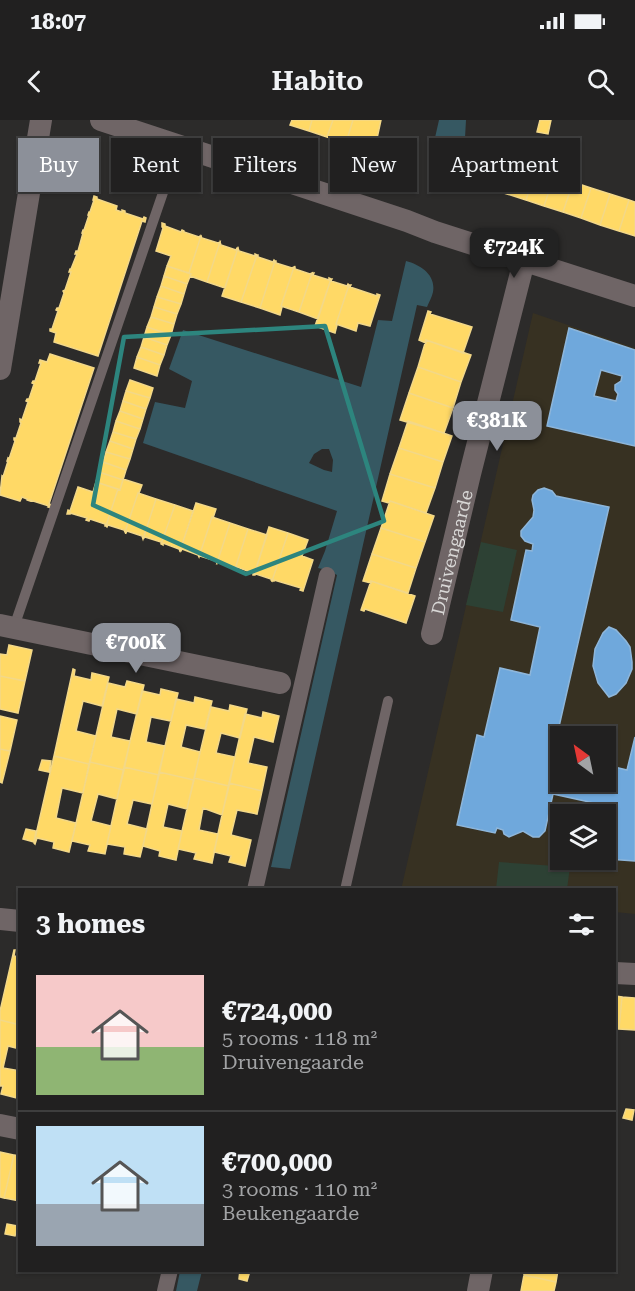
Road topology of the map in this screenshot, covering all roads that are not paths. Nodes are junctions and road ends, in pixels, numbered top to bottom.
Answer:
1 (41, 120) edge
2 (101, 120) edge
3 (155, 138) edge
4 (201, 153) edge
5 (163, 192) edge
6 (525, 261) junction
7 (635, 296) edge
8 (0, 369) edge
9 (327, 575) dead end
10 (7, 626) edge
11 (432, 634) dead end
12 (280, 683) dead end
13 (388, 701) dead end
14 (255, 888) edge
15 (345, 888) edge
16 (0, 919) edge
17 (18, 921) edge
18 (616, 973) edge
19 (635, 974) edge
20 (0, 1125) edge
21 (18, 1129) edge
22 (170, 1272) edge
23 (482, 1272) edge
24 (165, 1291) edge
25 (478, 1291) edge

1 - 8 street
2 - 3 street
4 - 6 street
5 - 10 lane
6 - 7 street
6 - 11 street, Druivengaarde
9 - 14 street
10 - 12 street
13 - 15 lane
16 - 17 street
18 - 19 street
20 - 21 street
22 - 24 street
23 - 25 street

